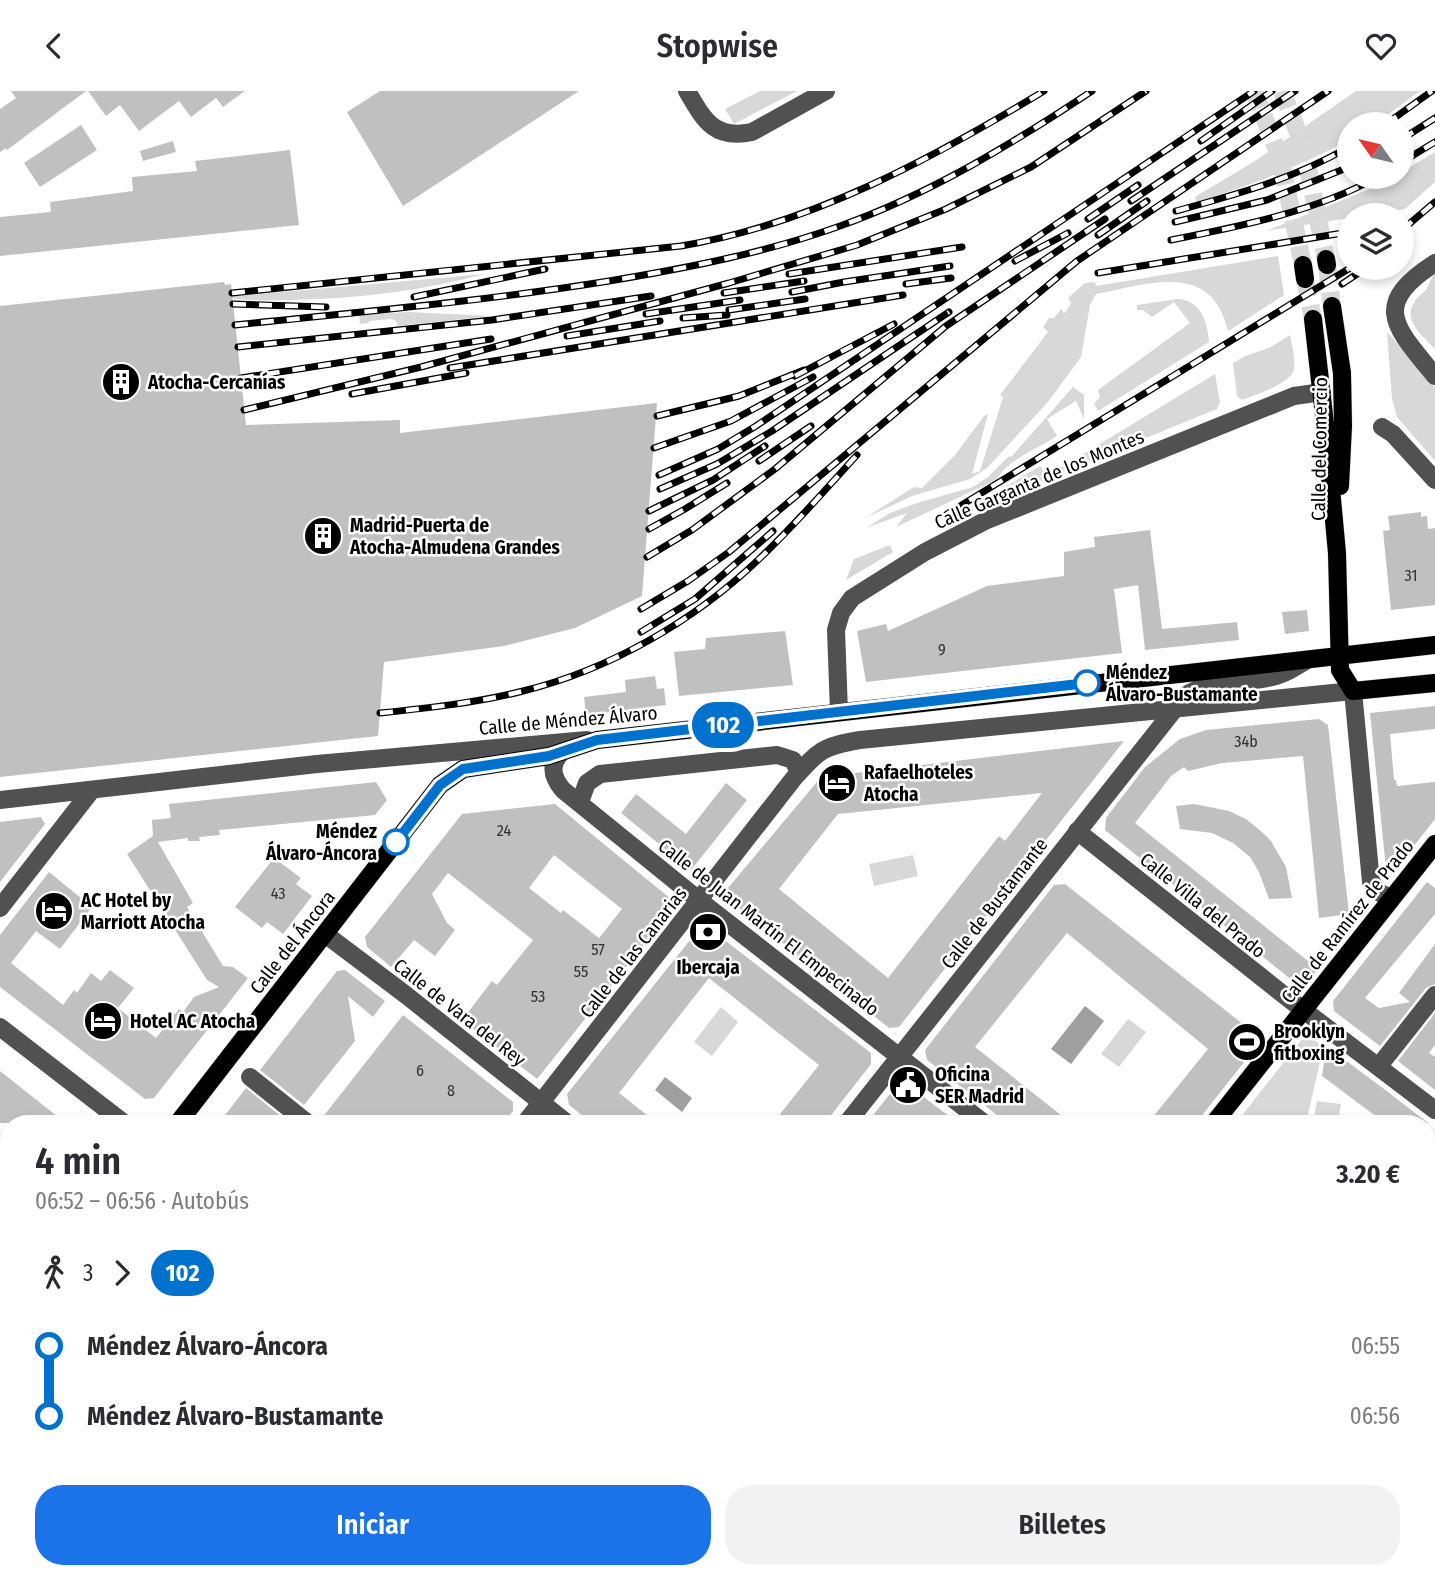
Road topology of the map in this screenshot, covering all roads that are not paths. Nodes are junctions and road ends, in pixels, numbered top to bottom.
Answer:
1 (687, 91) edge
2 (826, 91) edge
3 (1431, 266) edge
4 (1332, 306) tunnel mouth
5 (1312, 319) tunnel mouth
6 (1435, 376) edge
7 (1322, 392) junction
8 (1382, 427) dead end
9 (1435, 480) edge
10 (1337, 552) junction
11 (1435, 645) edge
12 (1339, 657) junction
13 (1307, 660) junction
14 (1435, 683) edge
15 (1353, 691) junction
16 (1174, 709) junction
17 (839, 712) junction
18 (597, 740) junction
19 (562, 752) junction
20 (799, 772) junction
21 (91, 791) junction
22 (0, 800) edge
23 (580, 802) junction
24 (1077, 831) junction
25 (1435, 844) edge
26 (1392, 898) junction
27 (700, 901) junction
28 (0, 908) edge
29 (325, 934) junction
30 (1435, 995) edge
31 (1304, 1011) junction
32 (0, 1027) edge
33 (899, 1057) junction
34 (1380, 1066) junction
35 (250, 1077) dead end
36 (541, 1103) junction
37 (1435, 1110) edge
38 (114, 1115) edge
39 (184, 1115) edge
40 (298, 1115) edge
41 (531, 1115) edge
42 (557, 1115) edge
43 (853, 1115) edge
44 (974, 1115) edge
45 (1220, 1115) edge

1 - 2 street
3 - 6 street
4 - 10 main road, Calle del Comercio
5 - 7 main road, Calle del Comercio
7 - 10 main road, Calle del Comercio
7 - 17 street, Calle Garganta de los Montes
8 - 9 street
10 - 12 main road, Calle del Comercio
11 - 12 main road, Calle de Méndez Álvaro
12 - 13 main road, Calle de Méndez Álvaro
12 - 15 main road, Calle del Comercio
13 - 16 street, Calle de Méndez Álvaro
13 - 17 main road, Calle de Méndez Álvaro
14 - 15 main road
15 - 16 street
15 - 26 street
16 - 20 street
16 - 24 street, Calle de Bustamante
17 - 18 main road, Calle de Méndez Álvaro
18 - 19 main road, Calle del Áncora
18 - 21 street, Calle de Méndez Álvaro
19 - 23 street, Calle de Juan Martín El Empecinado
19 - 29 main road, Calle del Áncora
20 - 23 street
20 - 27 street, Calle de las Canarias
21 - 22 street, Calle de Méndez Álvaro
21 - 28 street
23 - 27 street, Calle de Juan Martín El Empecinado
24 - 31 street, Calle Villa del Prado
24 - 33 street, Calle de Bustamante
25 - 26 main road, Calle de Ramírez de Prado
26 - 31 main road, Calle de Ramírez de Prado
27 - 33 street, Calle de Juan Martín El Empecinado
27 - 36 street, Calle de las Canarias
29 - 36 street, Calle de Vara del Rey
29 - 39 main road, Calle del Áncora
30 - 34 street
31 - 34 street, Calle Villa del Prado
31 - 45 main road, Calle de Ramírez de Prado
32 - 38 street
33 - 43 street, Calle de Bustamante
33 - 44 street, Calle de Juan Martín El Empecinado
34 - 37 street, Calle Villa del Prado
35 - 40 street
36 - 41 street, Calle de las Canarias
36 - 42 street, Calle de Vara del Rey

